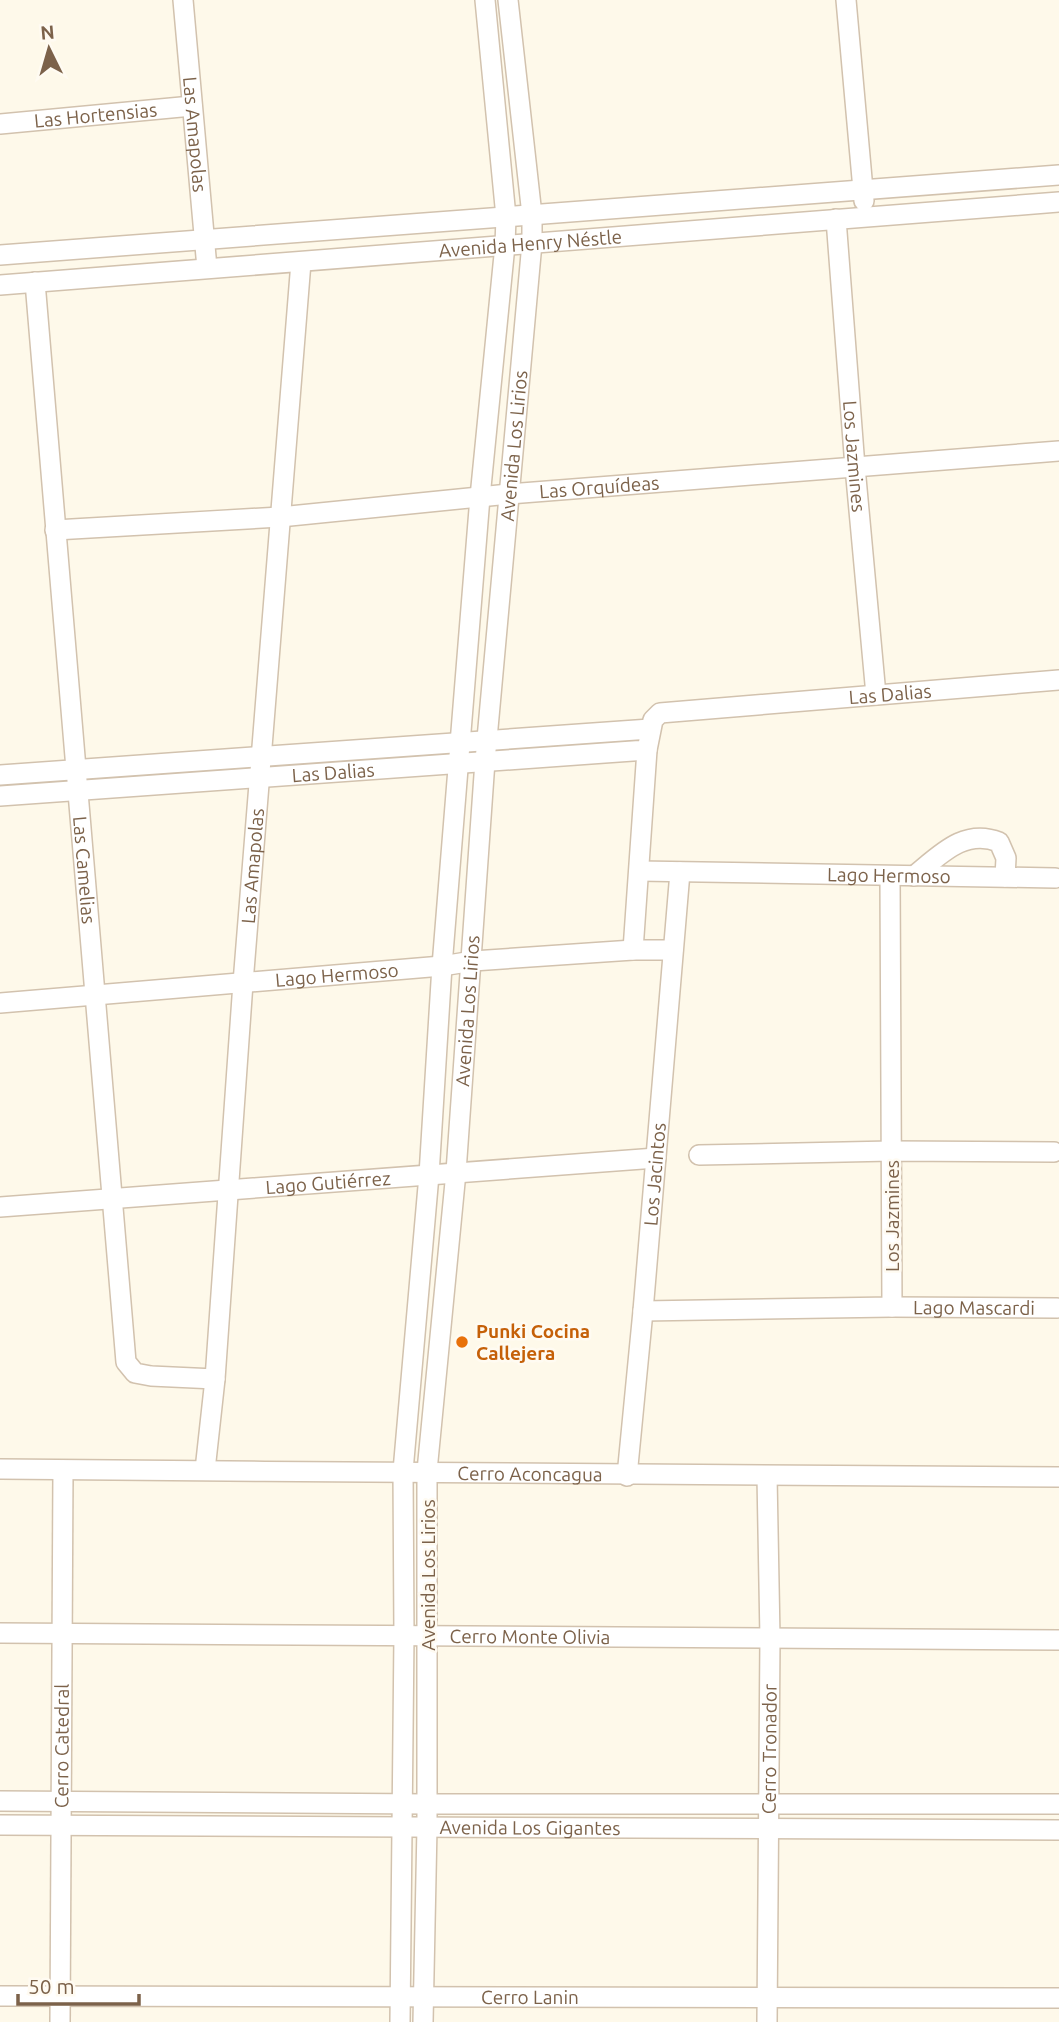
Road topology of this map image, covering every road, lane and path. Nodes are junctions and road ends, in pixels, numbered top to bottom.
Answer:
1 (183, 0) edge
2 (485, 0) edge
3 (508, 0) edge
4 (846, 0) edge
5 (192, 106) junction
6 (0, 124) edge
7 (1059, 175) edge
8 (863, 190) junction
9 (1059, 202) edge
10 (532, 215) junction
11 (506, 217) junction
12 (865, 217) junction
13 (836, 219) junction
14 (205, 240) junction
15 (532, 243) junction
16 (505, 245) junction
17 (0, 255) edge
18 (301, 262) junction
19 (207, 268) junction
20 (35, 282) junction
21 (0, 285) edge
22 (1059, 452) edge
23 (855, 467) junction
24 (509, 494) junction
25 (480, 497) junction
26 (280, 517) junction
27 (55, 530) junction
28 (1059, 680) edge
29 (876, 695) junction
30 (650, 729) junction
31 (487, 741) junction
32 (461, 743) junction
33 (647, 751) junction
34 (262, 757) junction
35 (485, 761) junction
36 (459, 763) junction
37 (75, 770) junction
38 (0, 775) edge
39 (260, 777) junction
40 (76, 790) junction
41 (0, 796) edge
42 (639, 871) junction
43 (680, 872) junction
44 (890, 876) junction
45 (914, 876) junction
46 (1005, 877) junction
47 (1055, 878) dead end
48 (633, 950) junction
49 (673, 950) junction
50 (473, 961) junction
51 (442, 966) junction
52 (243, 983) junction
53 (95, 995) junction
54 (0, 1003) edge
55 (891, 1151) junction
56 (1057, 1153) edge
57 (699, 1156) dead end
58 (656, 1158) junction
59 (456, 1172) junction
60 (429, 1174) junction
61 (228, 1189) junction
62 (113, 1198) junction
63 (0, 1208) edge
64 (892, 1307) junction
65 (1057, 1308) dead end
66 (643, 1311) junction
67 (215, 1379) junction
68 (0, 1469) edge
69 (64, 1469) junction
70 (205, 1470) junction
71 (402, 1471) junction
72 (428, 1471) junction
73 (627, 1476) junction
74 (767, 1476) junction
75 (1059, 1477) edge
76 (0, 1633) edge
77 (63, 1633) junction
78 (404, 1635) junction
79 (428, 1635) junction
80 (770, 1638) junction
81 (1059, 1640) edge
82 (0, 1801) edge
83 (62, 1801) junction
84 (403, 1804) junction
85 (427, 1804) junction
86 (769, 1804) junction
87 (1059, 1804) edge
88 (0, 1825) edge
89 (62, 1826) junction
90 (403, 1827) junction
91 (427, 1827) junction
92 (769, 1829) junction
93 (1059, 1830) edge
94 (0, 1996) edge
95 (60, 1996) junction
96 (400, 1997) junction
97 (424, 1998) junction
98 (767, 1998) junction
99 (1059, 1998) edge
100 (60, 2022) edge
101 (400, 2022) edge
102 (423, 2022) edge
103 (767, 2022) edge

1 - 5 street, Las Amapolas
2 - 11 street, Avenida Los Lirios
3 - 10 street, Avenida Los Lirios
4 - 8 street
5 - 6 street, Las Hortensias
5 - 14 street, Las Amapolas
7 - 8 street, Avenida Henry Néstle
8 - 10 street, Avenida Henry Néstle
8 - 12 street
9 - 12 street, Avenida Henry Néstle
10 - 11 street, Avenida Henry Néstle
10 - 15 street, Avenida Los Lirios
11 - 14 street, Avenida Henry Néstle
11 - 16 street, Avenida Los Lirios
12 - 13 street, Avenida Henry Néstle
13 - 15 street, Avenida Henry Néstle
13 - 23 street, Los Jazmines
14 - 17 street, Avenida Henry Néstle
14 - 19 street, Las Amapolas
15 - 16 street, Avenida Henry Néstle
15 - 24 street, Avenida Los Lirios
16 - 18 street, Avenida Henry Néstle
16 - 25 street, Avenida Los Lirios
18 - 19 street, Avenida Henry Néstle
18 - 26 street, Las Amapolas
19 - 20 street, Avenida Henry Néstle
20 - 21 street, Avenida Henry Néstle
20 - 27 street, Las Camelias
22 - 23 street, Las Orquídeas
23 - 24 street, Las Orquídeas
23 - 29 street, Los Jazmines
24 - 25 street, Las Orquídeas
24 - 31 street, Avenida Los Lirios
25 - 26 street, Las Orquídeas
25 - 32 street, Avenida Los Lirios
26 - 27 street, Las Orquídeas
26 - 34 street, Las Amapolas
27 - 37 street, Las Camelias
28 - 29 street, Las Dalias
29 - 30 street, Las Dalias
30 - 31 street, Las Dalias
30 - 33 street
31 - 32 street, Las Dalias
31 - 35 street, Avenida Los Lirios
32 - 34 street, Las Dalias
32 - 36 street, Avenida Los Lirios
33 - 35 street, Las Dalias
33 - 42 street
34 - 37 street, Las Dalias
34 - 39 street, Las Amapolas
35 - 36 street, Las Dalias
35 - 50 street, Avenida Los Lirios
36 - 39 street, Las Dalias
36 - 51 street, Avenida Los Lirios
37 - 38 street, Las Dalias
37 - 40 street, Las Camelias
39 - 40 street, Las Dalias
39 - 52 street, Las Amapolas
40 - 41 street, Las Dalias
40 - 53 street, Las Camelias
42 - 43 street, Lago Hermoso
42 - 48 street
43 - 44 street, Lago Hermoso
43 - 49 street, Los Jacintos
44 - 45 street, Lago Hermoso
44 - 55 street, Los Jazmines
45 - 46 street, Lago Hermoso
45 - 46 street
46 - 47 street, Lago Hermoso
48 - 49 street, Lago Hermoso
48 - 50 street, Lago Hermoso
49 - 58 street, Los Jacintos
50 - 51 street, Lago Hermoso
50 - 59 street, Avenida Los Lirios
51 - 52 street, Lago Hermoso
51 - 60 street, Avenida Los Lirios
52 - 53 street, Lago Hermoso
52 - 61 street, Las Amapolas
53 - 54 street, Lago Hermoso
53 - 62 street, Las Camelias
55 - 56 street
55 - 57 street
55 - 64 street, Los Jazmines
58 - 59 street, Lago Gutiérrez
58 - 66 street, Los Jacintos
59 - 60 street, Lago Gutiérrez
59 - 72 street, Avenida Los Lirios
60 - 61 street, Lago Gutiérrez
60 - 71 street, Avenida Los Lirios
61 - 62 street, Lago Gutiérrez
61 - 67 street, Las Amapolas
62 - 63 street, Lago Gutiérrez
62 - 67 street, Las Camelias
64 - 65 street, Lago Mascardi
64 - 66 street
66 - 73 street, Los Jacintos
67 - 70 street, Las Amapolas
68 - 69 street, Cerro Aconcagua
69 - 70 street, Cerro Aconcagua
69 - 77 street, Cerro Catedral
70 - 71 street, Cerro Aconcagua
71 - 72 street, Cerro Aconcagua
71 - 78 street, Avenida Los Lirios
72 - 73 street, Cerro Aconcagua
72 - 79 street, Avenida Los Lirios
73 - 74 street, Cerro Aconcagua
74 - 75 street, Cerro Aconcagua
74 - 80 street, Cerro Tronador
76 - 77 street, Cerro Monte Olivia
77 - 78 street, Cerro Monte Olivia
77 - 83 street, Cerro Catedral
78 - 79 street, Cerro Monte Olivia
78 - 84 street, Avenida Los Lirios
79 - 80 street, Cerro Monte Olivia
79 - 85 street, Avenida Los Lirios
80 - 81 street, Cerro Monte Olivia
80 - 86 street, Cerro Tronador
82 - 83 street, Avenida Los Gigantes
83 - 84 street, Avenida Los Gigantes
83 - 89 street, Cerro Catedral
84 - 85 street, Avenida Los Gigantes
84 - 90 street, Avenida Los Lirios
85 - 86 street, Avenida Los Gigantes
85 - 91 street, Avenida Los Lirios
86 - 87 street, Avenida Los Gigantes
86 - 92 street, Cerro Tronador
88 - 89 street, Avenida Los Gigantes
89 - 90 street, Avenida Los Gigantes
89 - 95 street, Cerro Catedral
90 - 91 street, Avenida Los Gigantes
90 - 96 street, Avenida Los Lirios
91 - 92 street, Avenida Los Gigantes
91 - 97 street, Avenida Los Lirios
92 - 93 street, Avenida Los Gigantes
92 - 98 street, Cerro Tronador
94 - 95 street, Cerro Lanin
95 - 96 street, Cerro Lanin
95 - 100 street, Cerro Catedral
96 - 97 street, Cerro Lanin
96 - 101 street, Avenida Los Lirios
97 - 98 street, Cerro Lanin
97 - 102 street, Avenida Los Lirios
98 - 99 street, Cerro Lanin
98 - 103 street, Cerro Tronador

